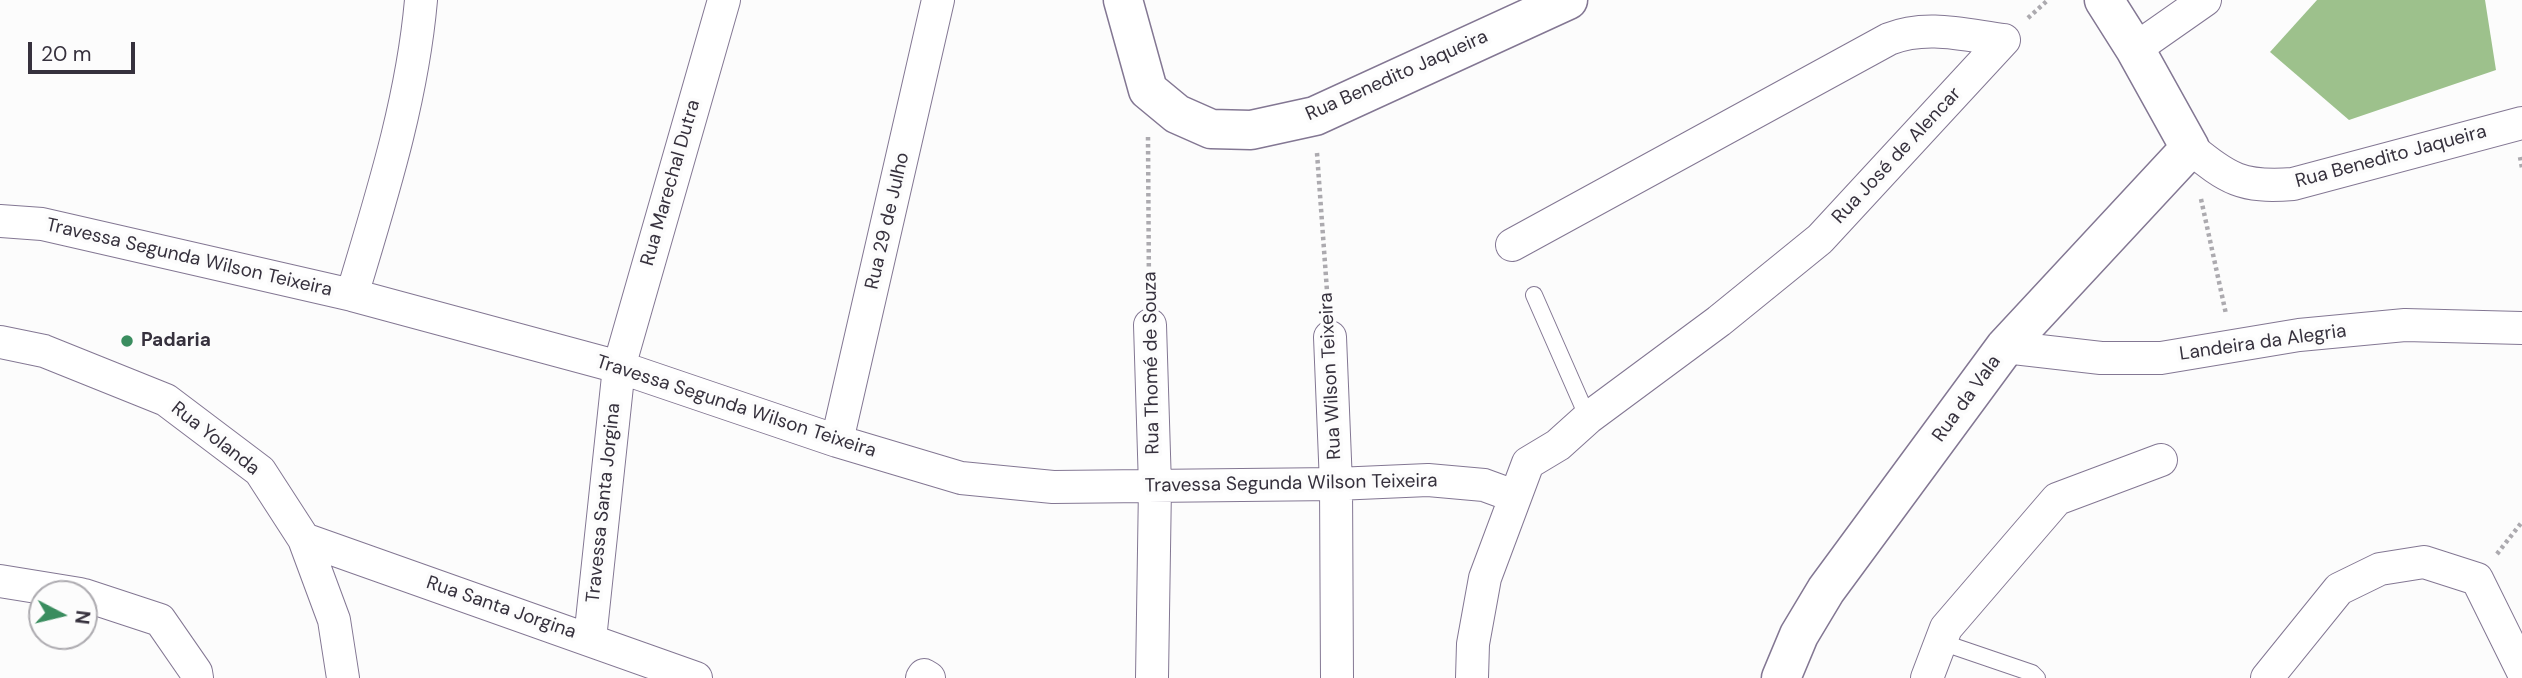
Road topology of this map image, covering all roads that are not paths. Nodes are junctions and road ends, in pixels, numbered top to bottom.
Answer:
1 (421, 0) edge
2 (724, 0) edge
3 (938, 0) edge
4 (1123, 0) edge
5 (1568, 0) edge
6 (2104, 0) edge
7 (2205, 0) edge
8 (2135, 49) junction
9 (2522, 123) edge
10 (2190, 148) junction
11 (0, 221) edge
12 (1512, 245) dead end
13 (352, 295) junction
14 (1534, 295) dead end
15 (1150, 326) road end
16 (2522, 328) edge
17 (1330, 337) road end
18 (0, 342) edge
19 (2005, 347) junction
20 (619, 367) junction
21 (1588, 418) junction
22 (837, 442) junction
23 (2161, 460) dead end
24 (1528, 463) junction
25 (1336, 484) junction
26 (1484, 485) junction
27 (1155, 486) junction
28 (1514, 496) junction
29 (304, 539) junction
30 (0, 581) edge
31 (28, 585) edge
32 (98, 599) edge
33 (590, 639) junction
34 (1941, 642) junction
35 (629, 666) edge
36 (2522, 671) edge
37 (197, 678) edge
38 (343, 678) edge
39 (696, 678) edge
40 (1152, 678) edge
41 (1337, 678) edge
42 (1472, 678) edge
43 (1781, 678) edge
44 (1927, 678) edge
45 (2037, 678) edge
46 (2267, 678) edge
47 (2506, 678) edge

1 - 13 street
2 - 20 street, Rua Marechal Dutra
3 - 22 street, Rua 29 de Julho
4 - 5 street, Rua Benedito Jaqueira
6 - 8 street, Rua Benedito Jaqueira
7 - 8 street
8 - 10 street, Rua Benedito Jaqueira
9 - 10 street, Rua Benedito Jaqueira
10 - 19 street, Rua da Vala
11 - 13 street, Travessa Segunda Wilson Teixeira
12 - 21 street, Rua José de Alencar
13 - 20 street, Travessa Segunda Wilson Teixeira
14 - 21 lane
15 - 27 street, Rua Thomé de Souza
16 - 19 street, Landeira da Alegria
17 - 25 street, Rua Wilson Teixeira
18 - 29 street, Rua Yolanda
19 - 43 street, Rua da Vala
20 - 22 street, Travessa Segunda Wilson Teixeira
20 - 33 street, Travessa Santa Jorgina
21 - 24 street, Rua José de Alencar
22 - 27 street, Travessa Segunda Wilson Teixeira
23 - 34 street
24 - 26 street
24 - 28 street
25 - 26 street, Travessa Segunda Wilson Teixeira
25 - 27 street, Travessa Segunda Wilson Teixeira
25 - 41 street, Rua Wilson Teixeira
26 - 28 street, Travessa Segunda Wilson Teixeira
27 - 40 street, Rua Thomé de Souza
28 - 42 street
29 - 33 street, Rua Santa Jorgina
29 - 38 street, Rua Yolanda
30 - 31 street
32 - 37 street
33 - 35 street, Rua Santa Jorgina
34 - 44 street
34 - 45 lane
35 - 39 street, Rua Santa Jorgina
36 - 46 street
36 - 47 street

